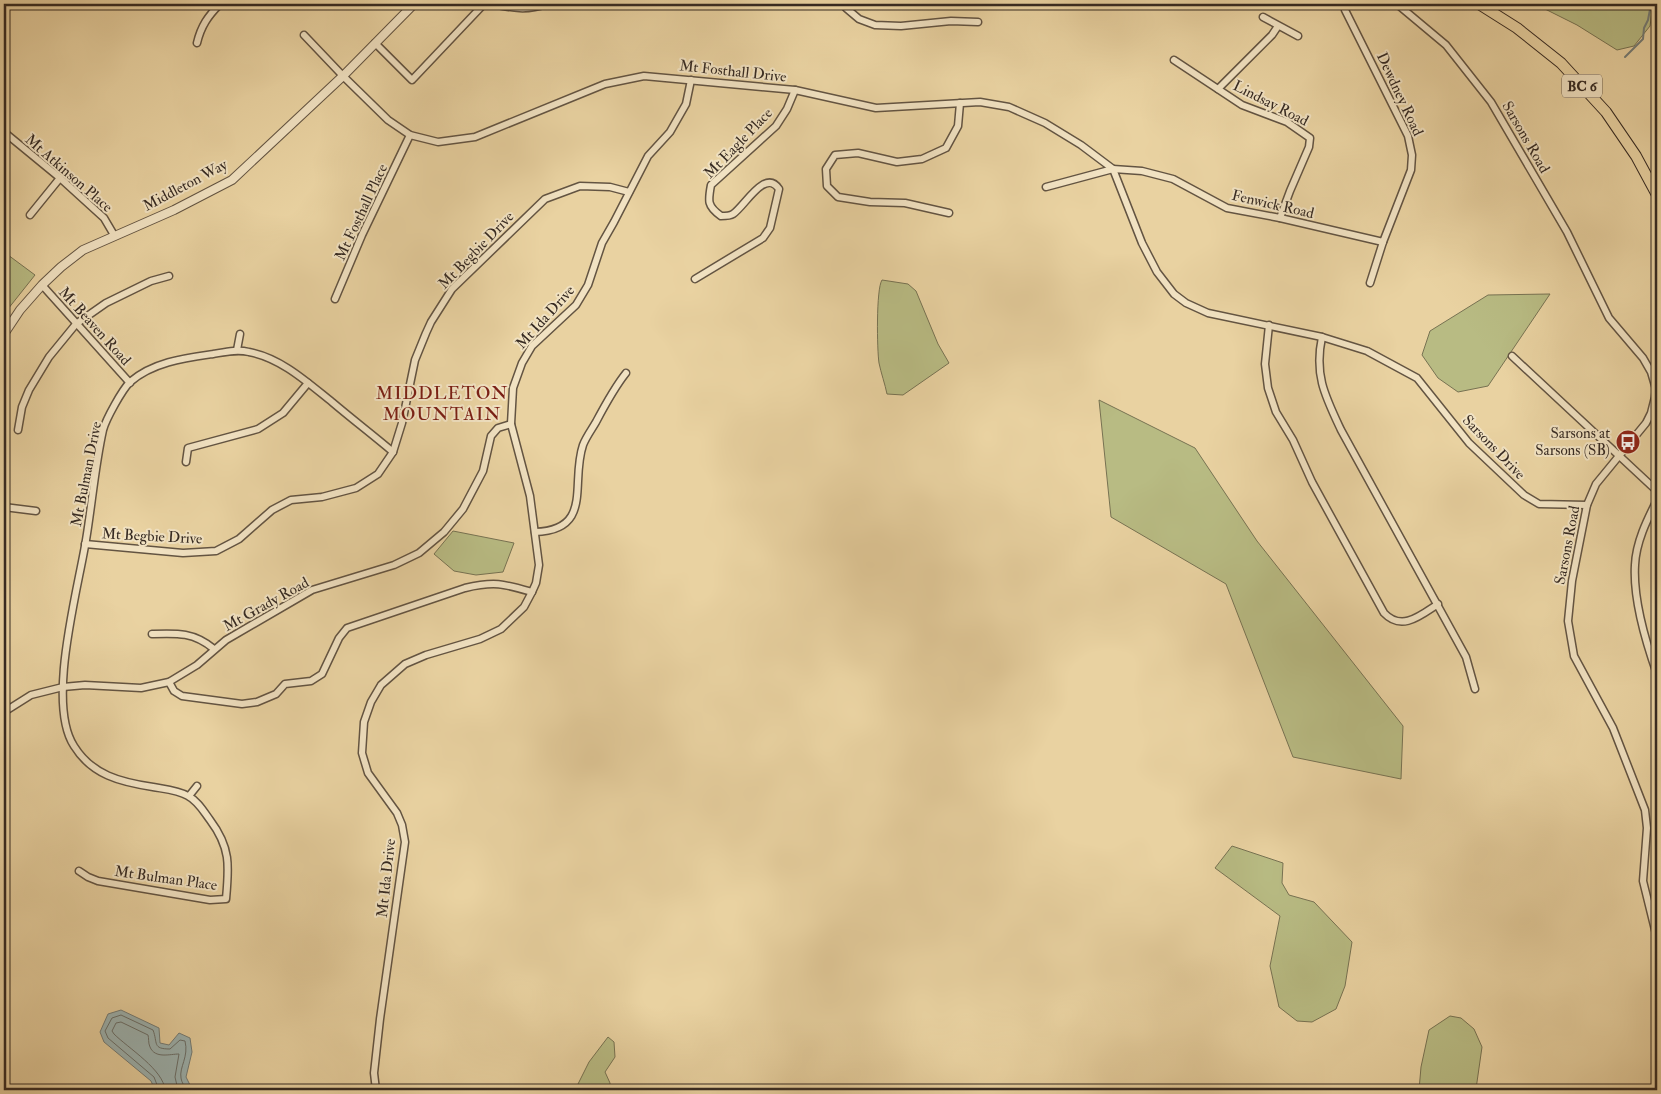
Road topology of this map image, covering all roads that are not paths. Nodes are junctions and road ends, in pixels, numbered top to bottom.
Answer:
1 (220, 4) edge
2 (414, 4) edge
3 (484, 4) edge
4 (493, 4) edge
5 (546, 4) edge
6 (847, 4) edge
7 (1346, 4) edge
8 (1397, 4) edge
9 (1479, 4) edge
10 (1263, 17) dead end
11 (978, 22) dead end
12 (1278, 26) junction
13 (304, 35) dead end
14 (1298, 36) dead end
15 (197, 43) dead end
16 (375, 43) junction
17 (1174, 60) dead end
18 (342, 76) junction
19 (691, 80) junction
20 (1218, 89) junction
21 (795, 90) junction
22 (960, 103) junction
23 (4, 132) edge
24 (410, 135) junction
25 (1113, 169) junction
26 (60, 178) junction
27 (1046, 186) dead end
28 (628, 192) junction
29 (1657, 195) edge
30 (948, 213) dead end
31 (30, 215) dead end
32 (1280, 218) junction
33 (114, 235) junction
34 (1383, 242) junction
35 (169, 276) dead end
36 (695, 279) dead end
37 (1370, 282) dead end
38 (42, 285) junction
39 (335, 299) dead end
40 (76, 324) junction
41 (1269, 325) junction
42 (4, 334) edge
43 (240, 334) dead end
44 (1322, 337) junction
45 (237, 350) junction
46 (1512, 356) dead end
47 (626, 373) dead end
48 (130, 382) junction
49 (308, 383) junction
50 (511, 424) junction
51 (18, 430) dead end
52 (393, 452) junction
53 (1619, 456) junction
54 (186, 462) dead end
55 (1657, 491) edge
56 (1657, 500) edge
57 (1587, 505) junction
58 (4, 507) edge
59 (36, 511) dead end
60 (535, 532) junction
61 (85, 544) junction
62 (532, 592) junction
63 (1438, 604) junction
64 (152, 634) dead end
65 (214, 648) junction
66 (1657, 674) edge
67 (169, 682) junction
68 (63, 687) junction
69 (1475, 689) dead end
70 (4, 712) edge
71 (197, 786) dead end
72 (189, 796) junction
73 (79, 871) dead end
74 (1657, 938) edge
75 (376, 1090) edge

1 - 15 street
2 - 16 street, Middleton Way
3 - 16 street
4 - 5 street
6 - 11 street
7 - 34 street, Dewdney Road
8 - 53 street, Sarsons Road
9 - 29 main road, BC 6
10 - 12 street
12 - 14 street
12 - 20 street
13 - 18 street, Mt Fosthall Drive
16 - 18 street, Middleton Way
17 - 20 street, Lindsay Road
18 - 24 street, Mt Fosthall Drive
18 - 33 street, Middleton Way
19 - 21 street, Mt Fosthall Drive
19 - 24 street, Mt Fosthall Drive
19 - 28 street, Mt Ida Drive
20 - 32 street, Lindsay Road
21 - 22 street, Mt Fosthall Drive
21 - 36 street, Mt Eagle Place
22 - 25 street, Mt Fosthall Drive
22 - 30 street
23 - 26 street, Mt Atkinson Place
24 - 39 street, Mt Fosthall Place
25 - 27 street, Fenwick Road
25 - 32 street, Fenwick Road
25 - 41 street, Sarsons Drive
26 - 31 street
26 - 33 street, Mt Atkinson Place
28 - 50 street, Mt Ida Drive
28 - 52 street, Mt Begbie Drive
32 - 34 street, Fenwick Road
33 - 38 street, Middleton Way
34 - 37 street, Dewdney Road
35 - 40 street
38 - 40 street, Mt Beaven Road
38 - 42 street, Middleton Way
40 - 48 street, Mt Beaven Road
40 - 51 street
41 - 44 street, Sarsons Drive
41 - 63 street
43 - 45 street
44 - 57 street, Sarsons Drive
44 - 63 street
45 - 48 street, Mt Bulman Drive
45 - 49 street, Mt Bulman Drive
46 - 53 street
47 - 60 street
48 - 61 street, Mt Bulman Drive
49 - 52 street, Mt Bulman Drive
49 - 54 street
50 - 60 street, Mt Ida Drive
50 - 65 street, Mt Grady Road
52 - 61 street, Mt Begbie Drive
53 - 55 street
53 - 57 street, Sarsons Road
56 - 66 street
57 - 74 street, Sarsons Road
58 - 59 street
60 - 62 street, Mt Ida Drive
61 - 68 street, Mt Bulman Drive
62 - 67 street
62 - 75 street, Mt Ida Drive
63 - 69 street
64 - 65 street
65 - 67 street, Mt Grady Road
67 - 68 street, Mt Grady Road
68 - 70 street, Mt Grady Road
68 - 72 street
71 - 72 street
72 - 73 street, Mt Bulman Place

